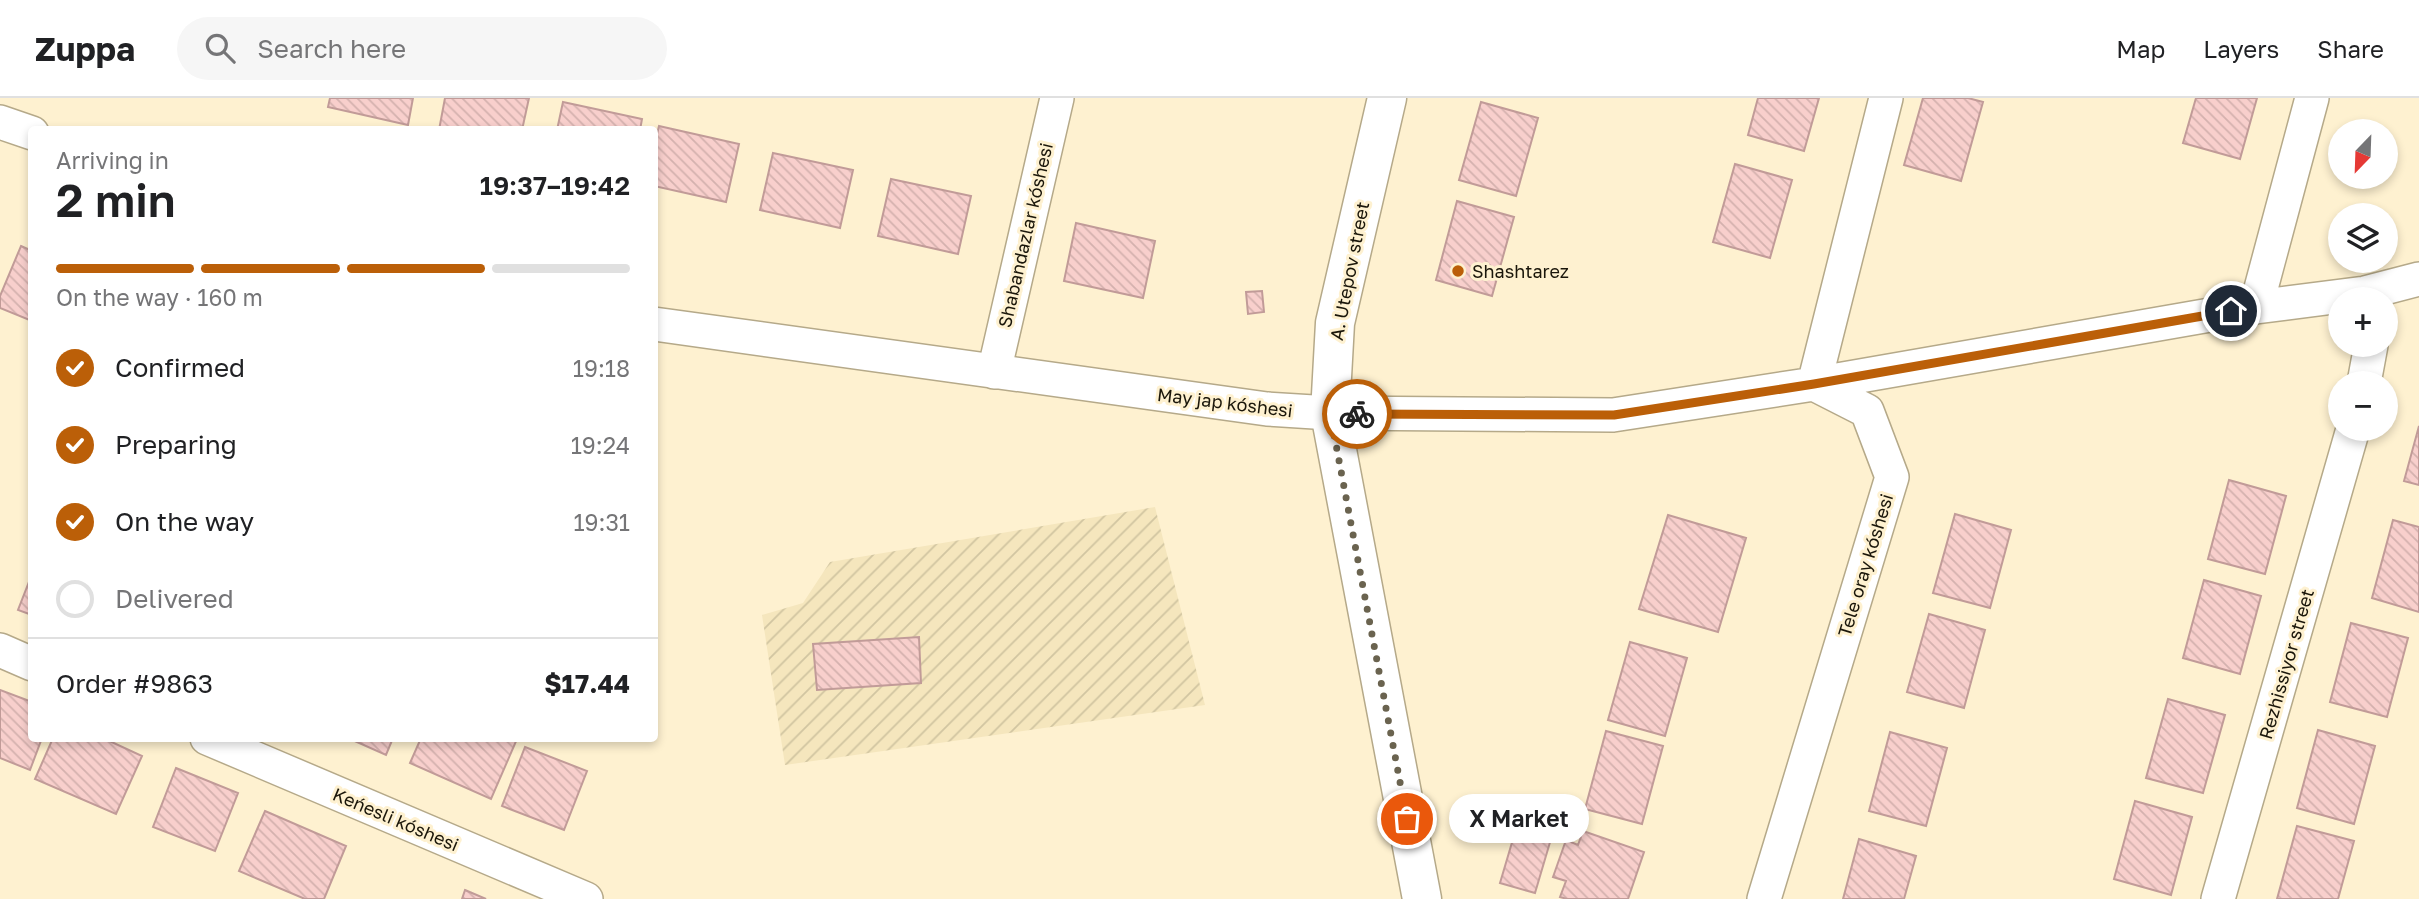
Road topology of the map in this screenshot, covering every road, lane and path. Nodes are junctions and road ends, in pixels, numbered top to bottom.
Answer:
1 (1056, 98) edge
2 (1387, 98) edge
3 (1886, 98) edge
4 (2312, 98) edge
5 (2419, 279) edge
6 (2394, 287) edge
7 (2328, 300) edge
8 (2256, 307) junction
9 (658, 325) edge
10 (994, 372) junction
11 (1814, 384) junction
12 (1330, 413) junction
13 (2350, 441) edge
14 (0, 650) edge
15 (28, 662) edge
16 (216, 742) edge
17 (586, 899) edge
18 (1422, 899) edge
19 (1764, 899) edge
20 (2218, 899) edge

1 - 10 street, Shabandazlar kóshesi
2 - 12 street, A. Utepov street
3 - 11 street
4 - 8 street
5 - 6 street, May jap kóshesi
7 - 8 street, May jap kóshesi
8 - 11 street, May jap kóshesi
9 - 10 street, May jap kóshesi
10 - 12 street, May jap kóshesi
11 - 12 street, May jap kóshesi
11 - 19 street, Tele oray kóshesi
12 - 18 street, A. Utepov street
13 - 20 street, Rezhissiyor street
14 - 15 street
16 - 17 street, Keńesli kóshesi

